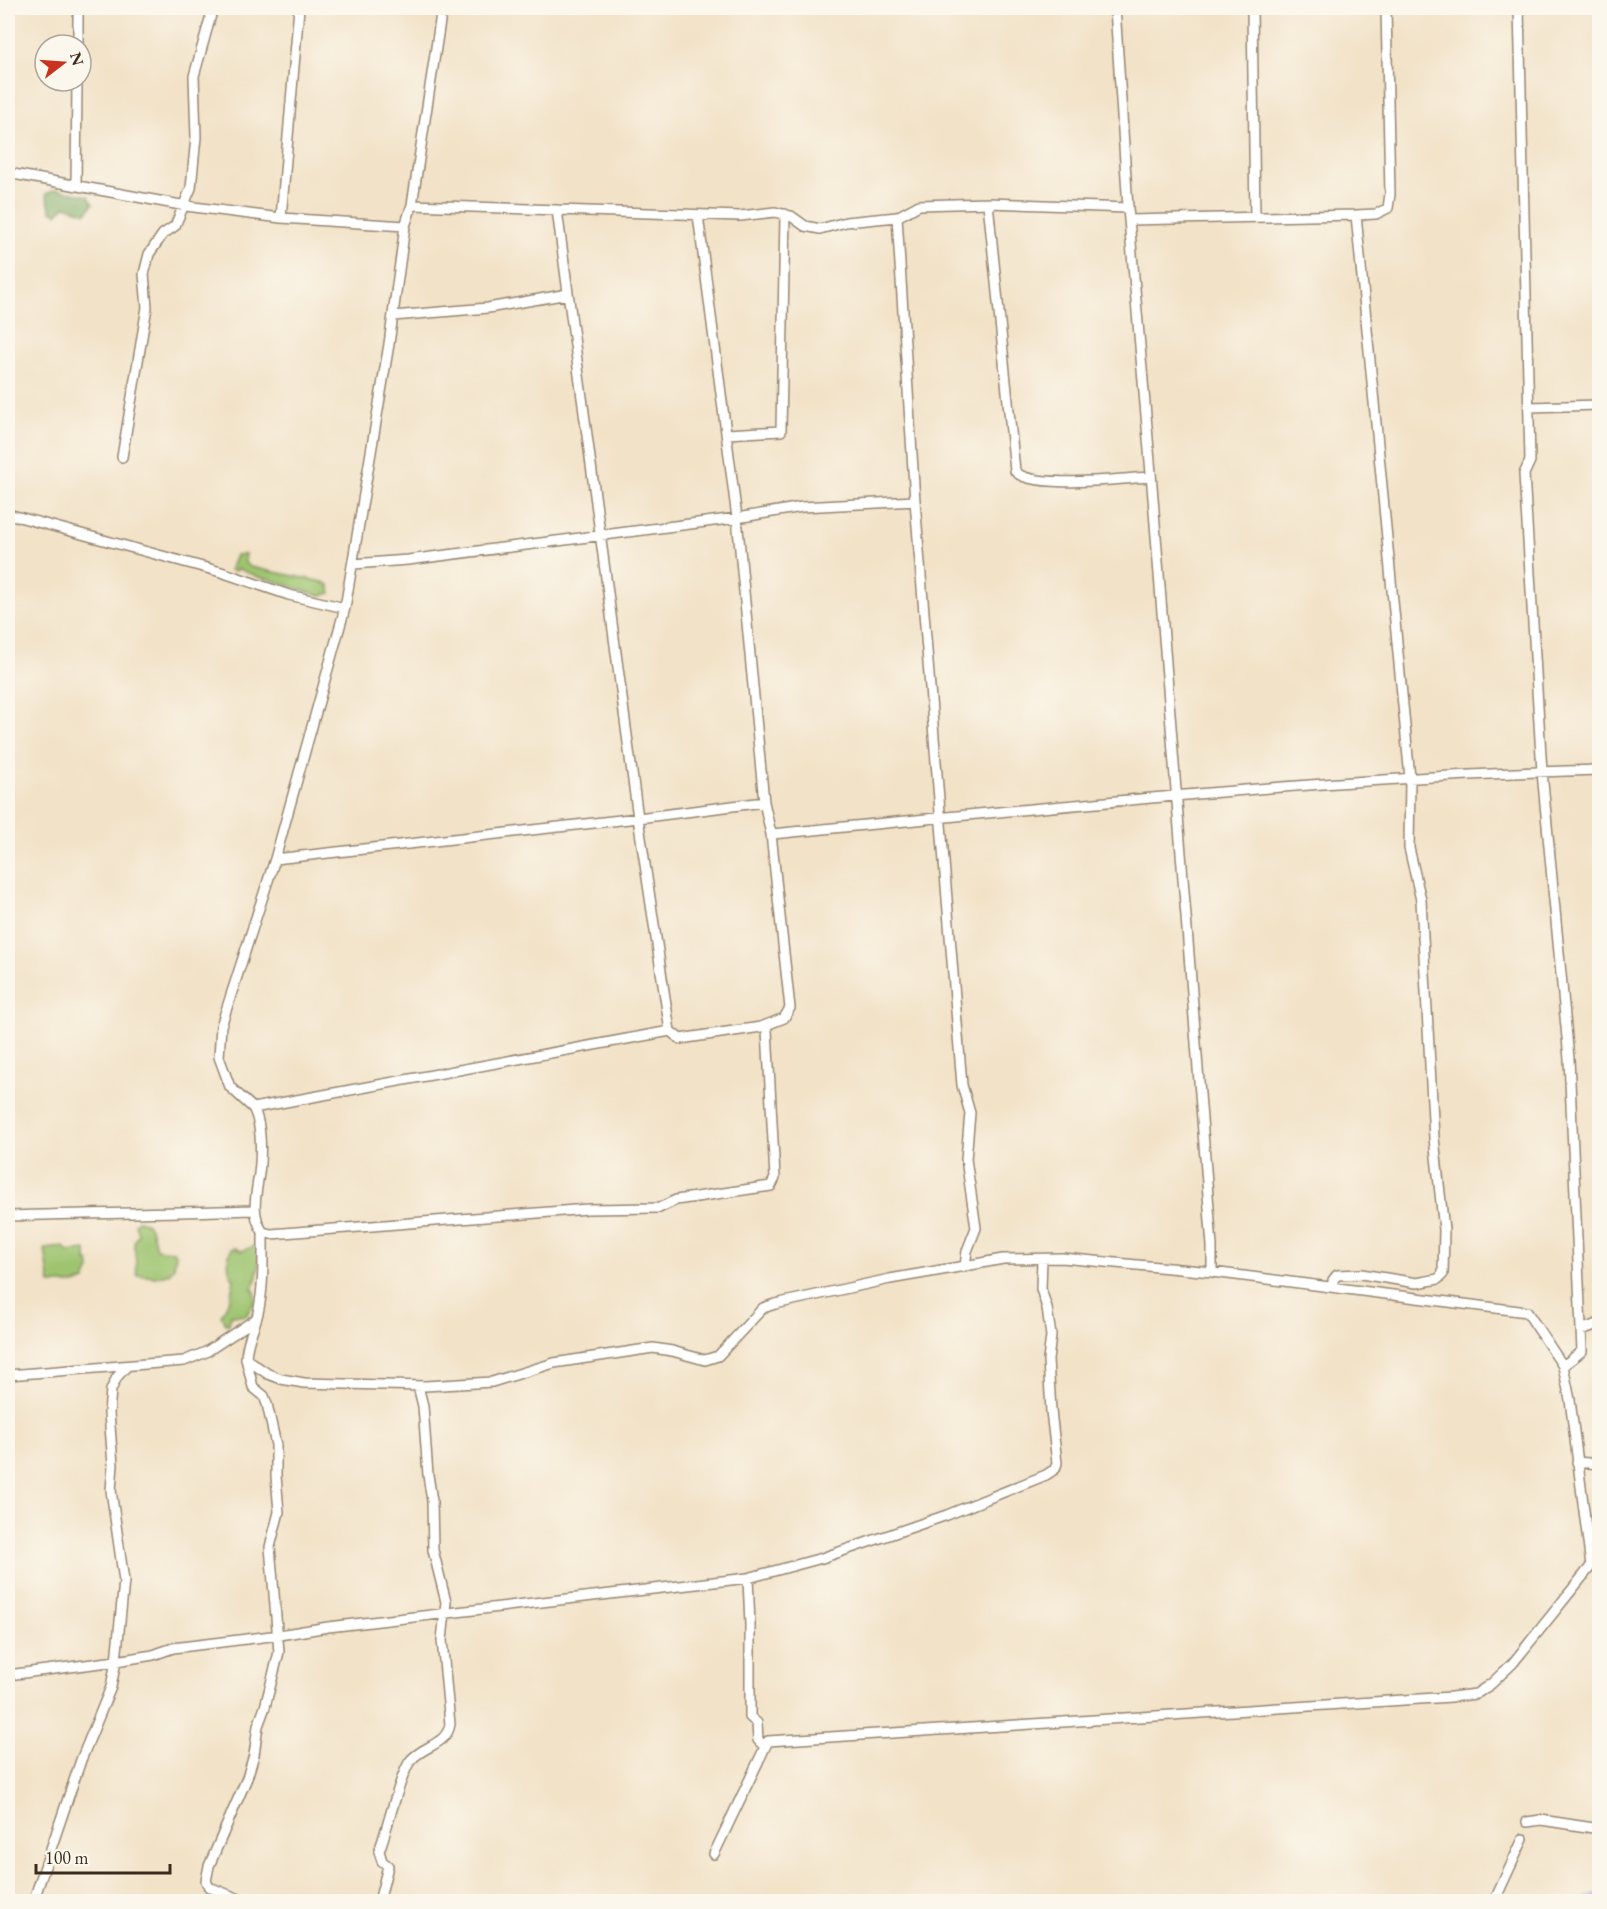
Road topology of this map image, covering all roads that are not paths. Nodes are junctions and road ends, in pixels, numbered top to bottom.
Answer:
1 (78, 8) edge
2 (213, 8) edge
3 (299, 8) edge
4 (442, 8) edge
5 (1115, 8) edge
6 (1252, 8) edge
7 (1386, 8) edge
8 (1519, 8) edge
9 (78, 33) edge
10 (77, 93) edge
11 (8, 173) edge
12 (76, 186) junction
13 (988, 203) junction
14 (412, 205) junction
15 (183, 206) junction
16 (1128, 208) junction
17 (557, 210) junction
18 (785, 214) junction
19 (698, 215) junction
20 (1356, 215) junction
21 (1255, 216) junction
22 (897, 217) junction
23 (281, 218) junction
24 (1129, 220) junction
25 (405, 226) junction
26 (568, 294) junction
27 (393, 316) junction
28 (1599, 405) edge
29 (1529, 406) junction
30 (726, 434) junction
31 (122, 457) dead end
32 (1151, 477) junction
33 (915, 501) junction
34 (8, 514) edge
35 (737, 518) junction
36 (599, 535) junction
37 (353, 564) junction
38 (345, 608) junction
39 (1599, 770) edge
40 (1542, 772) junction
41 (1410, 778) junction
42 (1175, 796) junction
43 (764, 802) junction
44 (638, 818) junction
45 (941, 818) junction
46 (771, 834) junction
47 (274, 859) junction
48 (767, 1030) dead end
49 (670, 1031) junction
50 (252, 1108) junction
51 (255, 1210) junction
52 (8, 1216) edge
53 (263, 1232) junction
54 (1042, 1259) junction
55 (965, 1266) junction
56 (1212, 1272) junction
57 (1332, 1287) junction
58 (256, 1319) junction
59 (1599, 1323) edge
60 (1581, 1330) junction
61 (246, 1359) junction
62 (1563, 1366) junction
63 (126, 1367) junction
64 (8, 1375) edge
65 (417, 1386) junction
66 (1577, 1462) junction
67 (1599, 1464) edge
68 (748, 1578) junction
69 (446, 1611) junction
70 (279, 1635) junction
71 (116, 1661) junction
72 (8, 1675) edge
73 (765, 1747) junction
74 (1527, 1822) dead end
75 (1599, 1829) edge
76 (1523, 1839) dead end
77 (714, 1854) dead end
78 (33, 1902) edge
79 (247, 1902) edge
80 (379, 1902) edge
81 (1494, 1902) edge

1 - 9 street
2 - 15 street
3 - 23 street
4 - 14 street
5 - 16 street
6 - 21 street
7 - 20 street
8 - 29 street
10 - 12 street
11 - 12 street
12 - 15 street
13 - 16 street
13 - 22 street
13 - 32 street
14 - 17 street
14 - 25 street
15 - 23 street
15 - 31 street
16 - 24 street
17 - 19 street
17 - 26 street
18 - 19 street
18 - 22 street
18 - 30 street
19 - 30 street
20 - 21 street
20 - 41 street
21 - 24 street
22 - 33 street
23 - 25 street
24 - 32 street
25 - 27 street
26 - 27 street
26 - 36 street
27 - 37 street
28 - 29 street
29 - 40 street
30 - 35 street
32 - 42 street
33 - 35 street
33 - 45 street
34 - 38 street
35 - 36 street
35 - 43 street
36 - 37 street
36 - 44 street
37 - 38 street
38 - 47 street
39 - 40 street
40 - 41 street
40 - 60 street
41 - 42 street
41 - 57 street
42 - 45 street
42 - 56 street
43 - 44 street
43 - 46 street
44 - 47 street
44 - 49 street
45 - 46 street
45 - 55 street
46 - 49 street
47 - 50 street
48 - 53 street
49 - 50 street
50 - 51 street
51 - 52 street
51 - 53 street
53 - 58 street
54 - 55 street
54 - 56 street
54 - 68 street
55 - 65 street
56 - 57 street
57 - 62 street
58 - 61 street
58 - 63 street
59 - 60 street
60 - 62 street
61 - 65 street
61 - 70 street
62 - 66 street
63 - 64 street
63 - 71 street
65 - 69 street
66 - 67 street
66 - 73 street
68 - 69 street
68 - 73 street
69 - 70 street
69 - 80 street
70 - 71 street
70 - 79 street
71 - 72 street
71 - 78 street
73 - 77 street
74 - 75 street
76 - 81 street

